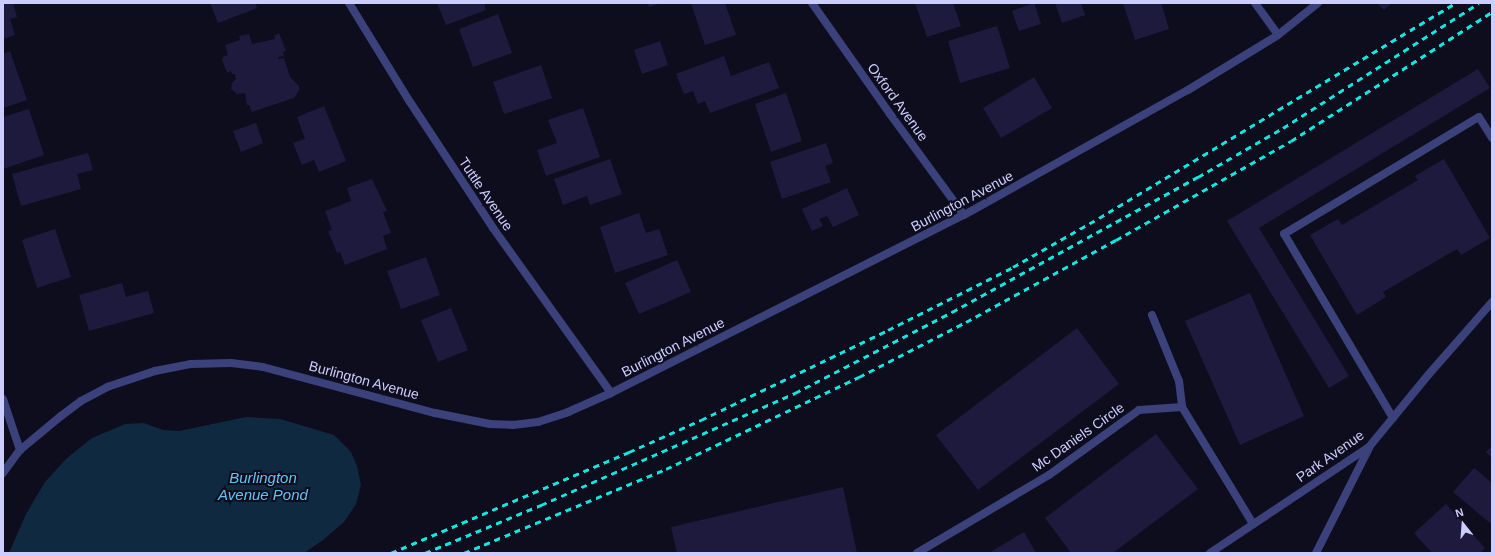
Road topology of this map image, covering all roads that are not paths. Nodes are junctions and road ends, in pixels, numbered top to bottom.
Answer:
1 (349, 3) edge
2 (812, 3) edge
3 (1255, 3) edge
4 (1318, 3) edge
5 (1278, 35) junction
6 (1492, 138) edge
7 (964, 215) junction
8 (1492, 302) edge
9 (1152, 315) dead end
10 (611, 393) junction
11 (3, 400) edge
12 (1182, 407) junction
13 (1394, 418) junction
14 (1369, 447) junction
15 (20, 450) junction
16 (3, 473) edge
17 (1253, 524) junction
18 (917, 553) edge
19 (1210, 553) edge
20 (1316, 553) edge

1 - 10 street, Tuttle Avenue
2 - 7 street, Oxford Avenue
3 - 5 street
4 - 5 street, Burlington Avenue
5 - 7 street, Burlington Avenue
6 - 13 street
7 - 10 street, Burlington Avenue
8 - 13 street, Park Avenue
9 - 12 street
10 - 15 street, Burlington Avenue
11 - 15 street
12 - 17 street
12 - 18 street, Mc Daniels Circle
13 - 14 street, Park Avenue
14 - 17 street, Park Avenue
14 - 20 street
15 - 16 street, Burlington Avenue
17 - 19 street, Park Avenue

